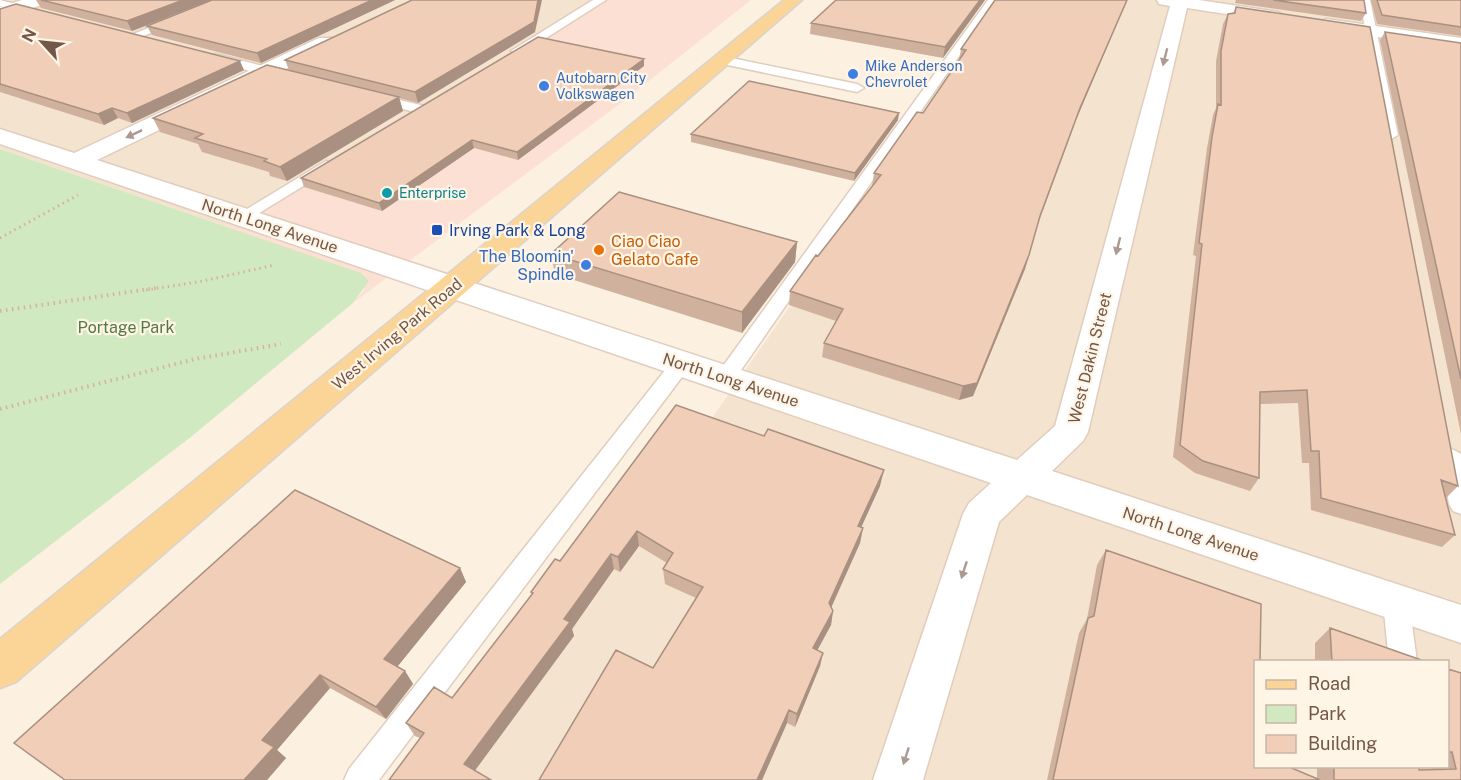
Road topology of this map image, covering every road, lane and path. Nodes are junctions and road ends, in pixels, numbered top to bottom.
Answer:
1 (227, 0) edge
2 (601, 0) edge
3 (794, 0) edge
4 (993, 0) edge
5 (1365, 0) edge
6 (1174, 1) edge
7 (42, 7) edge
8 (5, 8) edge
9 (1370, 30) junction
10 (340, 36) edge
11 (154, 43) edge
12 (1461, 44) edge
13 (207, 56) edge
14 (722, 60) junction
15 (501, 61) edge
16 (266, 71) junction
17 (299, 79) edge
18 (856, 88) dead end
19 (365, 96) edge
20 (400, 122) edge
21 (0, 136) edge
22 (1395, 157) edge
23 (339, 158) edge
24 (76, 161) junction
25 (79, 195) dead end
26 (242, 217) junction
27 (0, 238) edge
28 (275, 265) dead end
29 (452, 287) junction
30 (0, 311) edge
31 (281, 344) dead end
32 (681, 364) junction
33 (725, 378) junction
34 (0, 409) edge
35 (1448, 435) edge
36 (1020, 477) junction
37 (1461, 504) edge
38 (1396, 602) junction
39 (1461, 624) edge
40 (1403, 660) edge
41 (0, 667) edge
42 (360, 780) edge
43 (898, 780) edge

1 - 11 lane
2 - 15 lane
3 - 14 main road, West Irving Park Road
4 - 33 lane
5 - 9 lane
6 - 9 street
6 -> 36 street, West Dakin Street
7 - 8 street
9 - 12 street
9 - 22 lane
10 - 16 street
13 - 16 lane
14 - 18 lane
14 - 29 main road, West Irving Park Road
16 - 17 lane
16 -> 24 street
19 - 20 lane
21 - 24 street, North Long Avenue
23 - 26 lane
24 - 26 street, North Long Avenue
25 - 27 path
26 - 29 street, North Long Avenue
28 - 30 path
29 - 32 street, North Long Avenue
29 - 41 main road, West Irving Park Road
31 - 34 path
32 - 33 street, North Long Avenue
32 - 42 lane
33 - 36 street, North Long Avenue
35 - 37 lane
36 - 38 street, North Long Avenue
36 -> 43 street, West Dakin Street
38 - 39 street, North Long Avenue
38 - 40 lane

